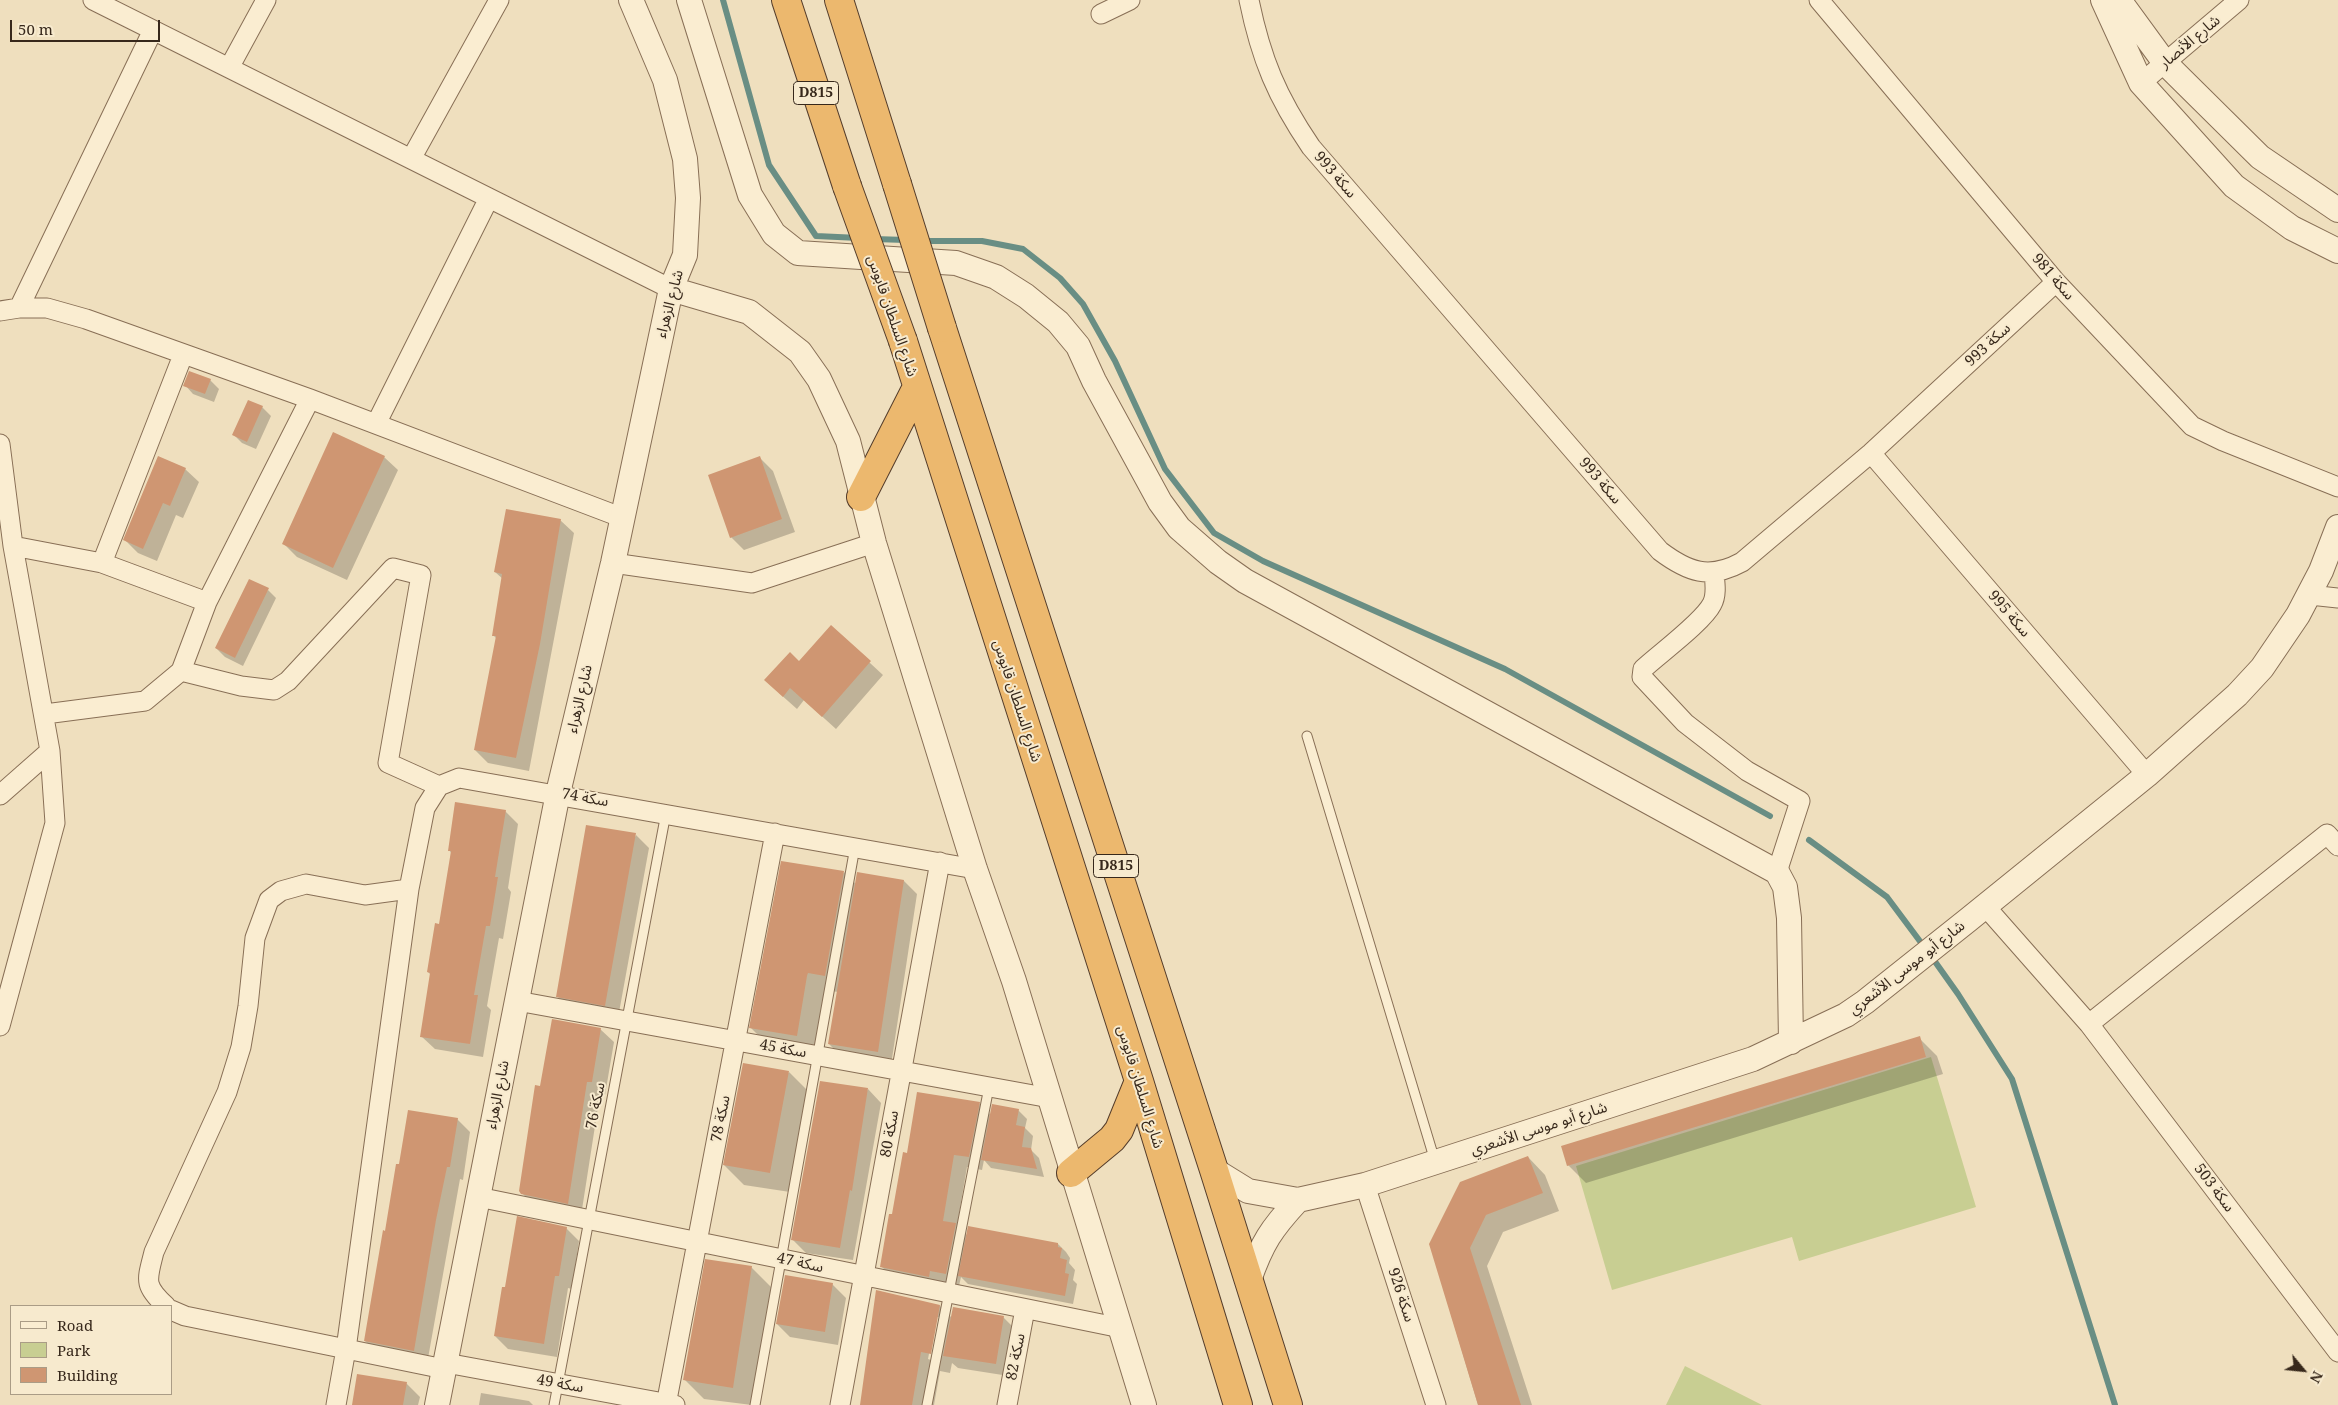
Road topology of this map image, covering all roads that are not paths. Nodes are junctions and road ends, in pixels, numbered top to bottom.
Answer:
1 (93, 0) edge
2 (266, 0) edge
3 (498, 0) edge
4 (631, 0) edge
5 (689, 0) edge
6 (786, 0) edge
7 (839, 0) edge
8 (1130, 0) edge
9 (1249, 0) edge
10 (1819, 0) edge
11 (2103, 0) edge
12 (2119, 0) edge
13 (2239, 0) edge
14 (1100, 14) dead end
15 (153, 30) junction
16 (2165, 63) junction
17 (229, 68) junction
18 (2141, 83) junction
19 (411, 159) junction
20 (490, 198) junction
21 (2338, 210) edge
22 (2338, 252) edge
23 (2056, 282) junction
24 (671, 289) junction
25 (19, 308) junction
26 (0, 311) edge
27 (183, 355) junction
28 (917, 387) junction
29 (310, 399) junction
30 (376, 424) junction
31 (0, 444) edge
32 (1871, 453) junction
33 (2338, 487) edge
34 (861, 497) junction
35 (623, 518) junction
36 (2338, 527) edge
37 (874, 543) junction
38 (13, 546) junction
39 (102, 563) junction
40 (613, 563) junction
41 (1714, 574) junction
42 (2310, 595) junction
43 (2338, 598) edge
44 (207, 602) junction
45 (181, 671) junction
46 (45, 714) junction
47 (1307, 736) dead end
48 (50, 751) junction
49 (2146, 775) junction
50 (439, 786) junction
51 (558, 793) junction
52 (0, 795) edge
53 (666, 813) junction
54 (775, 833) junction
55 (2338, 846) edge
56 (855, 847) junction
57 (940, 862) junction
58 (975, 869) junction
59 (1777, 872) junction
60 (409, 889) junction
61 (1976, 913) junction
62 (517, 1001) junction
63 (627, 1021) junction
64 (2089, 1024) junction
65 (0, 1026) edge
66 (736, 1041) junction
67 (1791, 1042) junction
68 (817, 1056) junction
69 (901, 1071) junction
70 (1139, 1081) junction
71 (989, 1087) junction
72 (1050, 1098) junction
73 (1436, 1162) junction
74 (1214, 1170) junction
75 (1071, 1173) junction
76 (1365, 1185) junction
77 (478, 1197) junction
78 (1298, 1200) junction
79 (589, 1220) junction
80 (697, 1242) junction
81 (781, 1259) junction
82 (864, 1276) junction
83 (1249, 1280) junction
84 (948, 1293) junction
85 (165, 1305) edge
86 (1025, 1309) junction
87 (172, 1310) edge
88 (1121, 1328) junction
89 (346, 1349) junction
90 (2338, 1352) edge
91 (445, 1366) junction
92 (558, 1383) junction
93 (336, 1405) edge
94 (437, 1405) edge
95 (554, 1405) edge
96 (669, 1405) edge
97 (755, 1405) edge
98 (840, 1405) edge
99 (927, 1405) edge
100 (1007, 1405) edge
101 (1144, 1405) edge
102 (1238, 1405) edge
103 (1288, 1405) edge
104 (1436, 1405) edge

1 - 15 street
2 - 17 street
3 - 19 street
4 - 24 street, شارع الزهراء
5 - 59 street
6 - 28 highway, شارع السلطان قابوس / D815, bridge
7 - 74 highway, D815, bridge
8 - 14 street
9 - 41 street, سكة 993
10 - 23 street, سكة 981
11 - 18 street
12 - 16 street
13 - 16 street, شارع الأنصار
15 - 17 street
15 - 25 street
16 - 18 street, شارع الأنصار
16 - 21 street
17 - 19 street
18 - 22 street
19 - 20 street
20 - 24 street
20 - 30 street
23 - 32 street, سكة 993
23 - 33 street, سكة 981
24 - 34 street
24 - 35 street, شارع الزهراء
25 - 26 street
25 - 27 street
27 - 29 street
27 - 39 street
28 - 34 highway
28 - 70 highway, شارع السلطان قابوس / D815
29 - 30 street
29 - 44 street
30 - 35 street
31 - 38 street
32 - 41 street, سكة 993
32 - 49 street, سكة 995
34 - 37 street
35 - 40 street, شارع الزهراء
36 - 42 street, شارع أبو موسى الأشعري
37 - 40 street
37 - 58 street
38 - 39 street
38 - 46 street
39 - 44 street
40 - 51 street, شارع الزهراء
41 - 59 street
42 - 43 street
42 - 49 street, شارع أبو موسى الأشعري
44 - 45 street
45 - 46 street
45 - 50 street
46 - 48 street
47 - 73 lane
48 - 52 street
48 - 65 street
49 - 61 street, شارع أبو موسى الأشعري
50 - 51 street, سكة 74
50 - 60 street
51 - 53 street, سكة 74
51 - 62 street, شارع الزهراء
53 - 54 street, سكة 74
53 - 63 lane, سكة 76
54 - 56 street, سكة 74
54 - 66 street, سكة 78
55 - 64 street
56 - 57 street, سكة 74
56 - 68 lane
57 - 58 street, سكة 74
57 - 69 street, سكة 80
58 - 72 street
59 - 67 street
60 - 85 street
60 - 89 street
61 - 64 street, سكة 503
61 - 67 street, شارع أبو موسى الأشعري
62 - 63 street, سكة 45
62 - 77 street, شارع الزهراء
63 - 66 street, سكة 45
63 - 79 lane, سكة 76
64 - 90 street, سكة 503
66 - 68 street, سكة 45
66 - 80 street, سكة 78
67 - 73 street, شارع أبو موسى الأشعري
68 - 69 street, سكة 45
68 - 81 lane
69 - 71 street, سكة 45
69 - 82 street, سكة 80
70 - 75 highway
70 - 102 highway, شارع السلطان قابوس / D815
71 - 72 street, سكة 45
71 - 84 lane
72 - 75 street
73 - 76 street, شارع أبو موسى الأشعري
74 - 78 street, شارع أبو موسى الأشعري
74 - 83 highway, D815
75 - 88 street
76 - 78 street, شارع أبو موسى الأشعري
76 - 104 street, سكة 926
77 - 79 street, سكة 47
77 - 91 street, شارع الزهراء
78 - 83 street
79 - 80 street, سكة 47
79 - 92 lane, سكة 76
80 - 81 street, سكة 47
80 - 96 street, سكة 78
81 - 82 street, سكة 47
81 - 97 lane
82 - 84 street, سكة 47
82 - 98 street, سكة 80
83 - 103 highway, D815
84 - 86 street, سكة 47
84 - 99 lane
86 - 88 street, سكة 47
86 - 100 street, سكة 82
87 - 89 street, سكة 49
88 - 101 street
89 - 91 street, سكة 49
89 - 93 street
91 - 92 street, سكة 49
91 - 94 street, شارع الزهراء
92 - 95 lane, سكة 76
92 - 96 street, سكة 49

